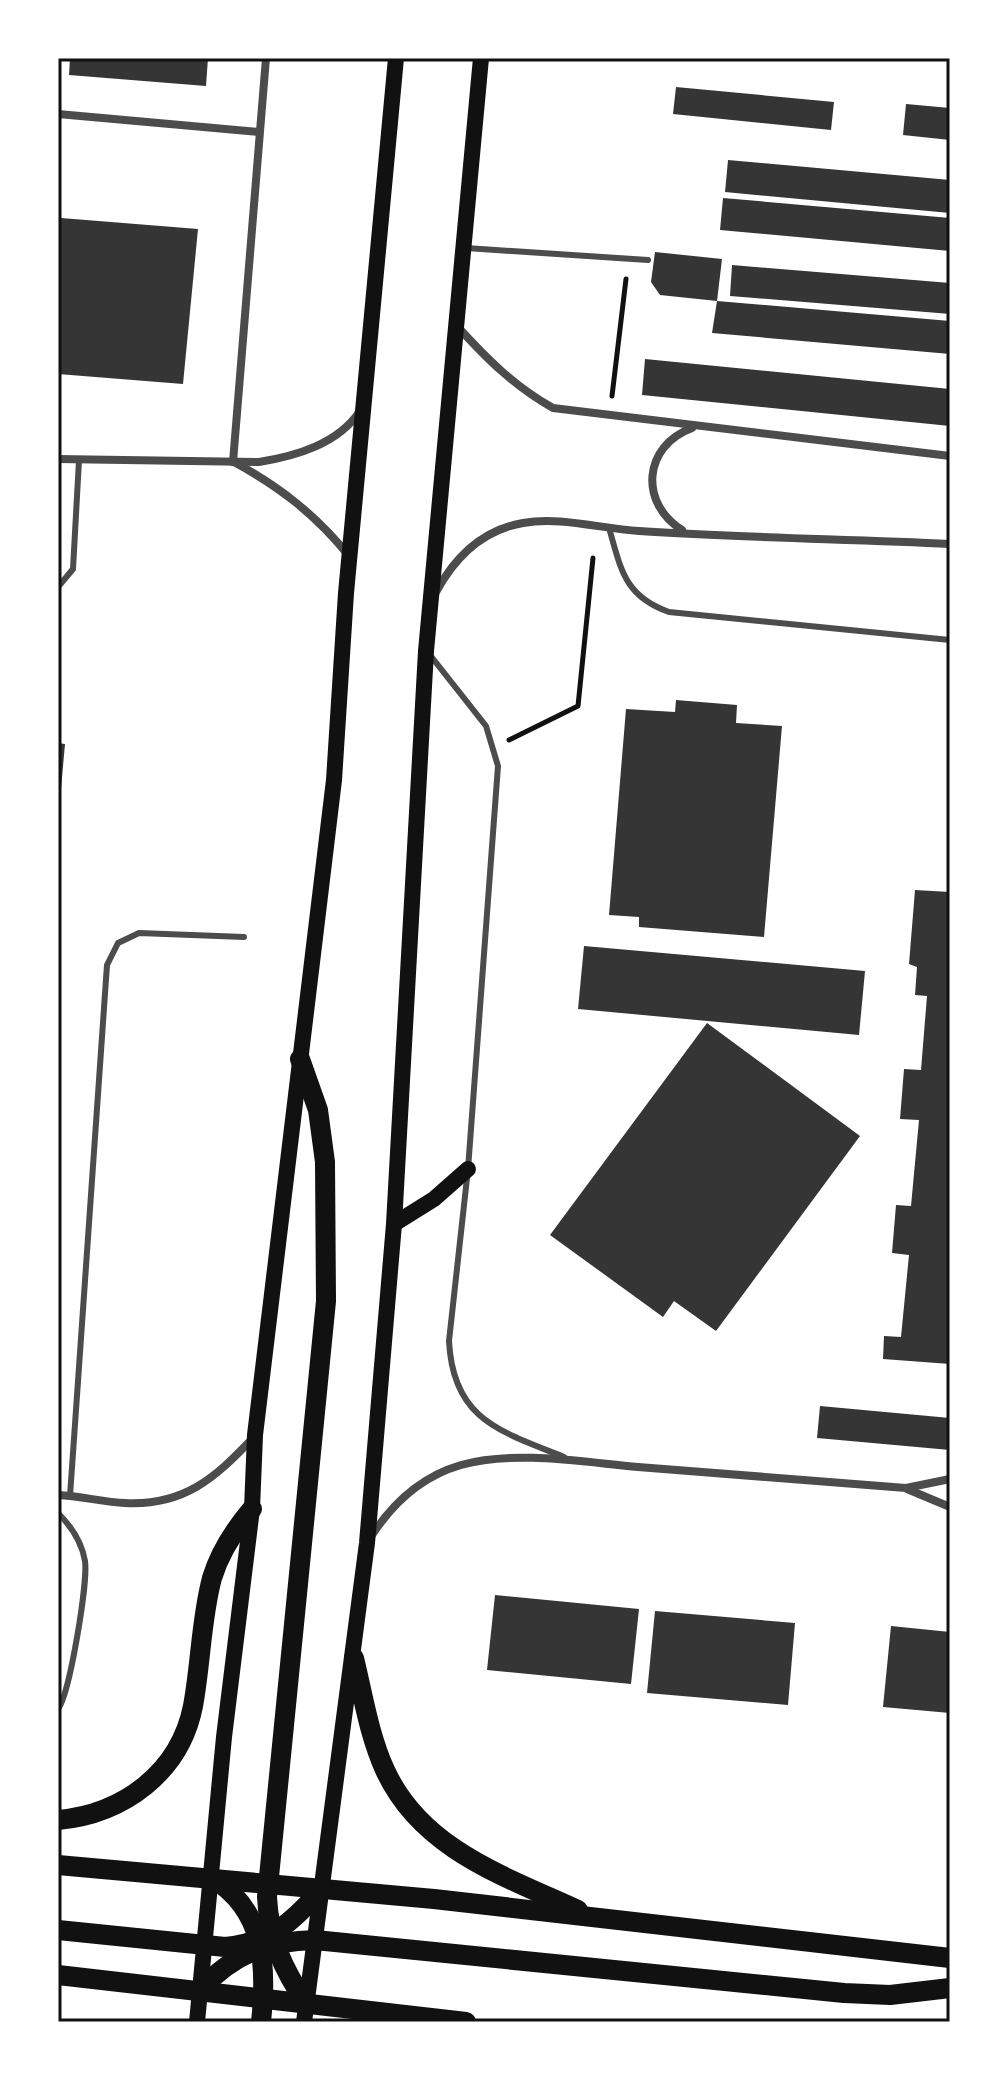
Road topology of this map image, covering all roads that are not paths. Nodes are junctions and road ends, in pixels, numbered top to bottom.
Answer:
1 (266, 58) edge
2 (396, 58) edge
3 (481, 58) edge
4 (58, 114) edge
5 (259, 132) junction
6 (462, 248) junction
7 (648, 260) dead end
8 (455, 324) junction
9 (365, 404) junction
10 (697, 426) junction
11 (950, 456) edge
12 (58, 459) edge
13 (79, 460) junction
14 (233, 462) junction
15 (609, 528) junction
16 (684, 531) junction
17 (950, 544) edge
18 (349, 556) junction
19 (58, 587) edge
20 (434, 596) junction
21 (950, 640) edge
22 (426, 651) junction
23 (244, 937) dead end
24 (300, 1059) junction
25 (468, 1169) junction
26 (394, 1224) junction
27 (255, 1435) junction
28 (574, 1461) junction
29 (950, 1479) edge
30 (906, 1488) junction
31 (58, 1495) edge
32 (70, 1496) junction
33 (950, 1507) edge
34 (252, 1509) junction
35 (58, 1513) edge
36 (367, 1543) junction
37 (354, 1658) junction
38 (58, 1709) edge
39 (58, 1820) edge
40 (58, 1865) edge
41 (212, 1878) junction
42 (269, 1884) junction
43 (322, 1889) junction
44 (596, 1918) junction
45 (58, 1930) edge
46 (315, 1940) junction
47 (267, 1942) junction
48 (205, 1944) junction
49 (950, 1958) edge
50 (58, 1975) edge
51 (950, 1988) edge
52 (200, 1990) junction
53 (263, 1998) junction
54 (305, 2013) edge
55 (197, 2022) edge
56 (261, 2022) edge
57 (466, 2022) edge

1 - 5 street
2 - 9 main road
3 - 6 main road
4 - 5 street
5 - 14 street
6 - 7 lane
6 - 8 main road
8 - 10 street
8 - 20 main road
9 - 14 street
9 - 18 main road
10 - 11 street
10 - 16 street
12 - 13 street
13 - 14 street
13 - 19 lane
14 - 18 street
15 - 16 street
15 - 20 street
15 - 21 lane
16 - 17 street
18 - 24 main road
20 - 22 main road
22 - 25 lane
22 - 26 main road
23 - 32 lane
24 - 27 main road
24 - 42 main road
25 - 26 main road
25 - 28 lane
26 - 36 main road
27 - 32 street
27 - 34 main road
28 - 30 street
28 - 36 street
29 - 30 street
30 - 33 street
31 - 32 street
34 - 39 main road
34 - 41 main road
35 - 38 lane
36 - 37 main road
37 - 43 main road
37 - 44 main road
40 - 41 main road
41 - 42 main road
41 - 47 main road
41 - 48 main road
42 - 43 main road
42 - 47 main road
43 - 44 main road
43 - 46 main road
43 - 47 main road
44 - 49 main road
45 - 48 main road
46 - 47 main road
46 - 51 main road
46 - 54 main road
47 - 48 main road
47 - 52 main road
47 - 53 main road
47 - 54 main road
48 - 52 main road
50 - 52 main road
52 - 53 main road
52 - 55 main road
53 - 54 main road
53 - 56 main road
54 - 57 main road

